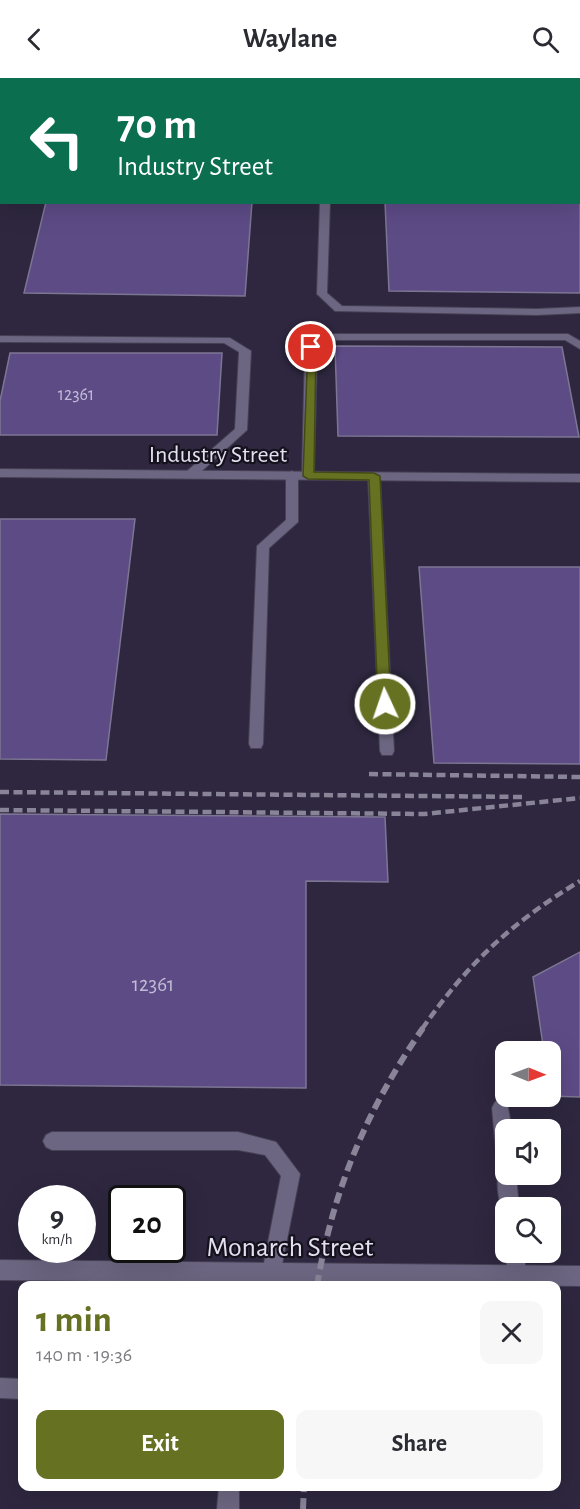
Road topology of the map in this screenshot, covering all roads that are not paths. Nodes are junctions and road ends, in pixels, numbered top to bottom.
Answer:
1 (325, 204) edge
2 (580, 310) edge
3 (0, 339) edge
4 (580, 346) edge
5 (0, 474) edge
6 (190, 475) junction
7 (292, 476) junction
8 (308, 476) junction
9 (374, 476) junction
10 (580, 477) edge
11 (256, 744) dead end
12 (387, 751) dead end
13 (501, 1108) dead end
14 (502, 1119) edge
15 (52, 1141) dead end
16 (515, 1263) edge
17 (0, 1270) edge
18 (272, 1273) junction
19 (516, 1275) junction
20 (580, 1276) edge
21 (226, 1279) edge
22 (0, 1388) edge
23 (18, 1389) edge
24 (229, 1491) edge
25 (228, 1509) edge

1 - 2 street
3 - 6 street
4 - 8 street
5 - 6 street, Industry Street
6 - 7 street, Industry Street
7 - 8 street, Industry Street
7 - 11 street
8 - 9 street, Industry Street
9 - 10 street, Industry Street
9 - 12 street
13 - 14 street
15 - 18 street
16 - 19 street
17 - 21 street, Monarch Street
18 - 19 street, Monarch Street
18 - 21 street, Monarch Street
19 - 20 street, Monarch Street
22 - 23 street
24 - 25 street

